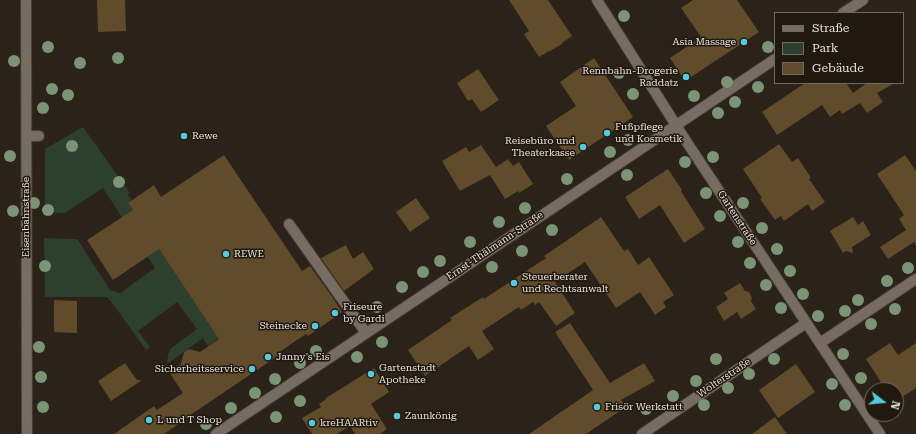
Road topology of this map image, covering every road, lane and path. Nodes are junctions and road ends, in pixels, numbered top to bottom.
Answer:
1 (26, 0) edge
2 (597, 0) edge
3 (863, 0) edge
4 (845, 12) edge
5 (774, 60) edge
6 (676, 125) junction
7 (26, 136) junction
8 (39, 136) dead end
9 (289, 224) dead end
10 (916, 279) edge
11 (806, 323) junction
12 (366, 333) junction
13 (820, 343) junction
14 (27, 434) edge
15 (216, 434) edge
16 (642, 434) edge
17 (880, 434) edge

1 - 7 street, Eisenbahnstraße
2 - 6 street, Gartenstraße
3 - 4 street
5 - 6 street, Ernst-Thälmann-Straße
6 - 11 street, Gartenstraße
6 - 12 street, Ernst-Thälmann-Straße
7 - 8 street
7 - 14 street, Eisenbahnstraße
9 - 12 street
10 - 13 street
11 - 13 street, Gartenstraße
11 - 16 street, Wolterstraße
12 - 15 street, Ernst-Thälmann-Straße
13 - 17 street, Gartenstraße

